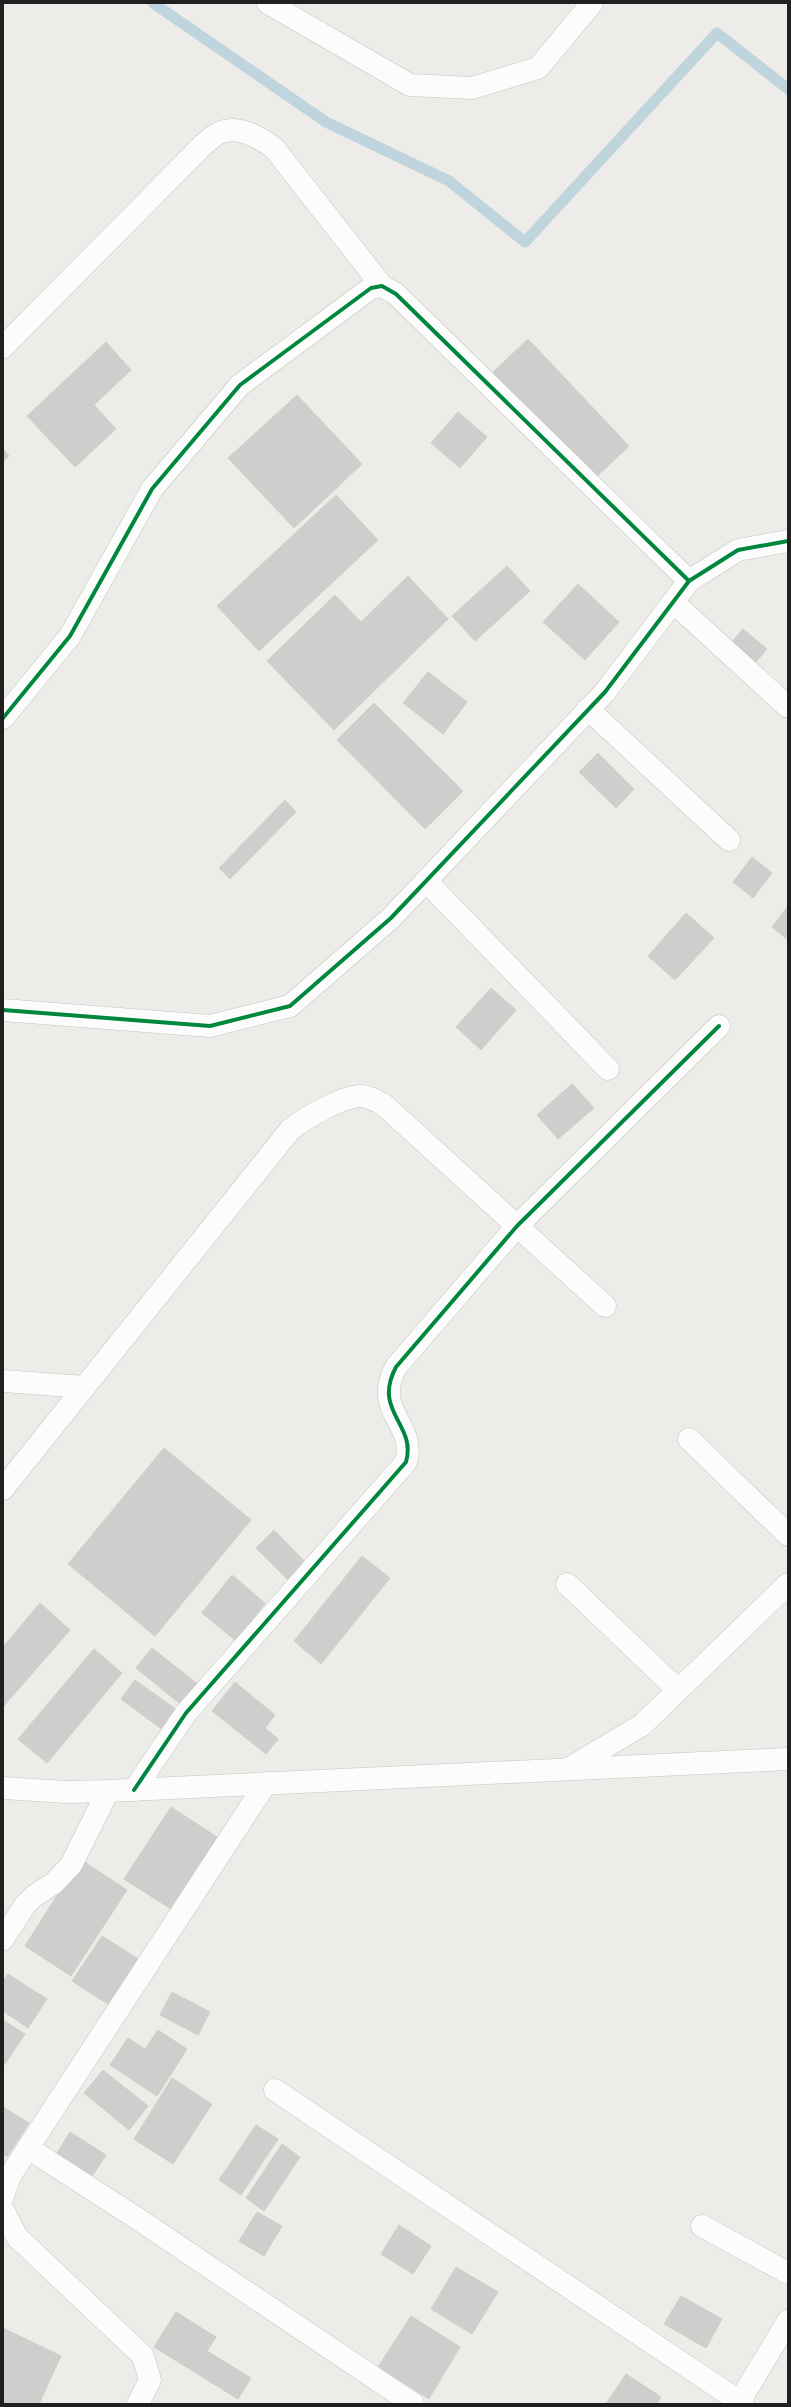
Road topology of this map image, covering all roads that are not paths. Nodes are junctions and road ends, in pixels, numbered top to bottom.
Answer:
1 (268, 3) edge
2 (592, 3) edge
3 (382, 286) junction
4 (3, 347) edge
5 (788, 541) edge
6 (689, 581) junction
7 (673, 602) junction
8 (788, 707) edge
9 (588, 709) junction
10 (3, 718) edge
11 (729, 840) dead end
12 (426, 881) junction
13 (3, 1010) edge
14 (719, 1026) dead end
15 (608, 1068) dead end
16 (517, 1226) junction
17 (605, 1306) dead end
18 (3, 1381) edge
19 (85, 1387) junction
20 (689, 1439) dead end
21 (3, 1489) edge
22 (788, 1535) edge
23 (567, 1584) dead end
24 (788, 1584) edge
25 (678, 1690) junction
26 (788, 1759) edge
27 (568, 1769) junction
28 (266, 1783) junction
29 (3, 1788) edge
30 (134, 1790) junction
31 (108, 1791) junction
32 (3, 1939) edge
33 (275, 2090) dead end
34 (28, 2148) junction
35 (3, 2196) edge
36 (3, 2210) edge
37 (702, 2226) dead end
38 (788, 2273) edge
39 (788, 2321) edge
40 (740, 2403) edge
41 (138, 2404) edge
42 (413, 2404) edge

1 - 2 street
3 - 4 street
3 - 6 street
3 - 10 street
5 - 6 street
6 - 7 street
7 - 8 street
7 - 9 street
9 - 11 street
9 - 12 street
12 - 13 street
12 - 15 street
14 - 16 street
16 - 17 street
16 - 19 street
16 - 30 street
18 - 19 street
19 - 21 street
20 - 22 street
23 - 25 street
24 - 25 street
25 - 27 street
26 - 27 street
27 - 28 street
28 - 30 street
28 - 34 street
29 - 31 street
30 - 31 street
31 - 32 street
33 - 40 street
34 - 35 street
34 - 42 street
36 - 41 street
37 - 38 street
39 - 40 street

